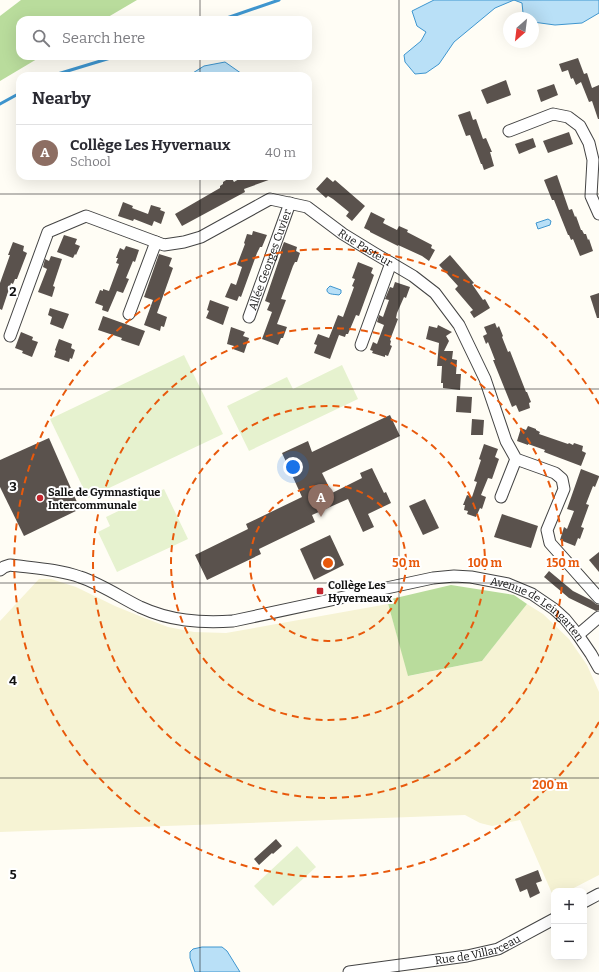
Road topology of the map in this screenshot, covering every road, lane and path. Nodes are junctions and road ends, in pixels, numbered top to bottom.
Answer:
1 (509, 131) dead end
2 (290, 203) junction
3 (599, 214) edge
4 (156, 242) junction
5 (391, 263) junction
6 (129, 314) dead end
7 (249, 316) dead end
8 (10, 336) dead end
9 (361, 345) dead end
10 (516, 459) junction
11 (501, 497) dead end
12 (0, 570) edge
13 (599, 598) edge
14 (599, 617) edge
15 (578, 635) junction
16 (599, 668) edge
17 (599, 894) edge
18 (587, 900) edge
19 (551, 921) edge
20 (349, 972) edge

1 - 3 street
2 - 4 street, Rue Pasteur
2 - 5 street, Rue Pasteur
2 - 7 street, Allée Georges Cuvier
4 - 6 street
4 - 8 street, Rue Pasteur
5 - 9 street
5 - 10 street, Rue Pasteur
10 - 11 street
10 - 13 street
12 - 15 street, Avenue de Leingarten
14 - 15 street
15 - 16 street, Avenue de Leingarten
17 - 18 street
19 - 20 street, Rue de Villarceau

